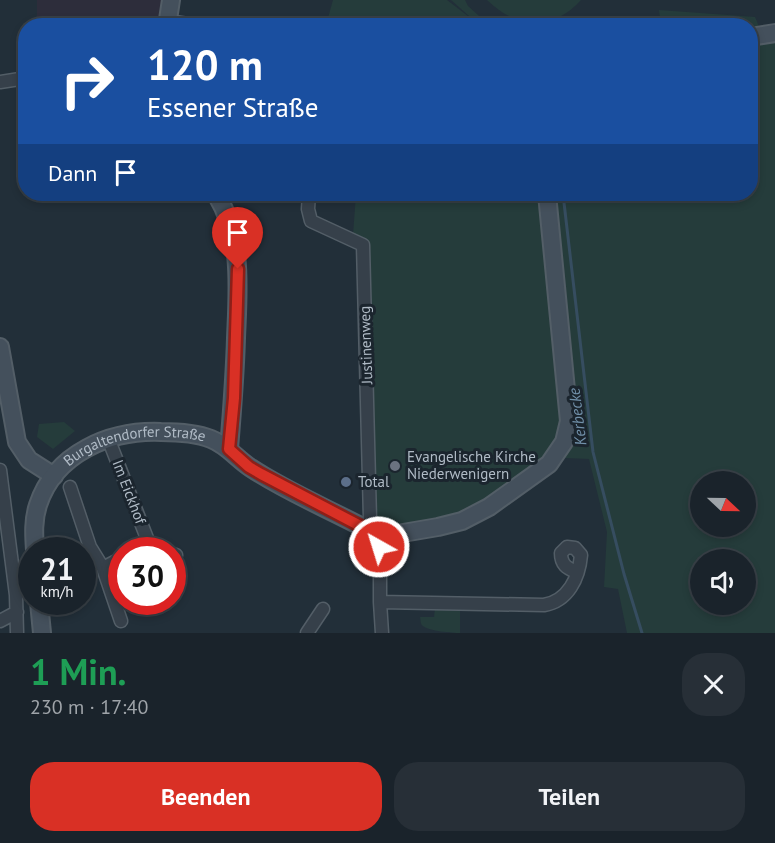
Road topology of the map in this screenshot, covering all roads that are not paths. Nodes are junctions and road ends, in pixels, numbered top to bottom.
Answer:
1 (171, 0) edge
2 (168, 18) edge
3 (775, 33) edge
4 (758, 36) edge
5 (18, 79) edge
6 (0, 82) edge
7 (219, 201) edge
8 (308, 201) edge
9 (548, 201) edge
10 (0, 347) edge
11 (108, 438) junction
12 (229, 449) junction
13 (0, 470) edge
14 (54, 476) junction
15 (1, 484) edge
16 (70, 487) dead end
17 (374, 532) junction
18 (34, 537) edge
19 (141, 537) edge
20 (108, 565) edge
21 (103, 568) junction
22 (576, 572) dead end
23 (380, 602) junction
24 (323, 609) dead end
25 (17, 612) junction
26 (40, 615) edge
27 (0, 621) edge
28 (121, 621) dead end
29 (17, 633) edge
30 (42, 633) edge
31 (307, 633) edge
32 (382, 633) edge

1 - 2 main road
3 - 4 main road
5 - 6 street
7 - 12 main road
8 - 17 street, Justinenweg
9 - 17 main road
10 - 14 main road
11 - 12 main road, Burgaltendorfer Straße
11 - 14 main road, Burgaltendorfer Straße
11 - 19 street, Im Eickhof
12 - 17 main road, Burgaltendorfer Straße
13 - 15 street
14 - 18 main road, Burgaltendorfer Straße
15 - 25 street
16 - 21 street
17 - 23 street
20 - 21 street
21 - 28 street
22 - 23 street
23 - 32 street
24 - 31 street
25 - 27 street
25 - 29 street
26 - 30 main road

